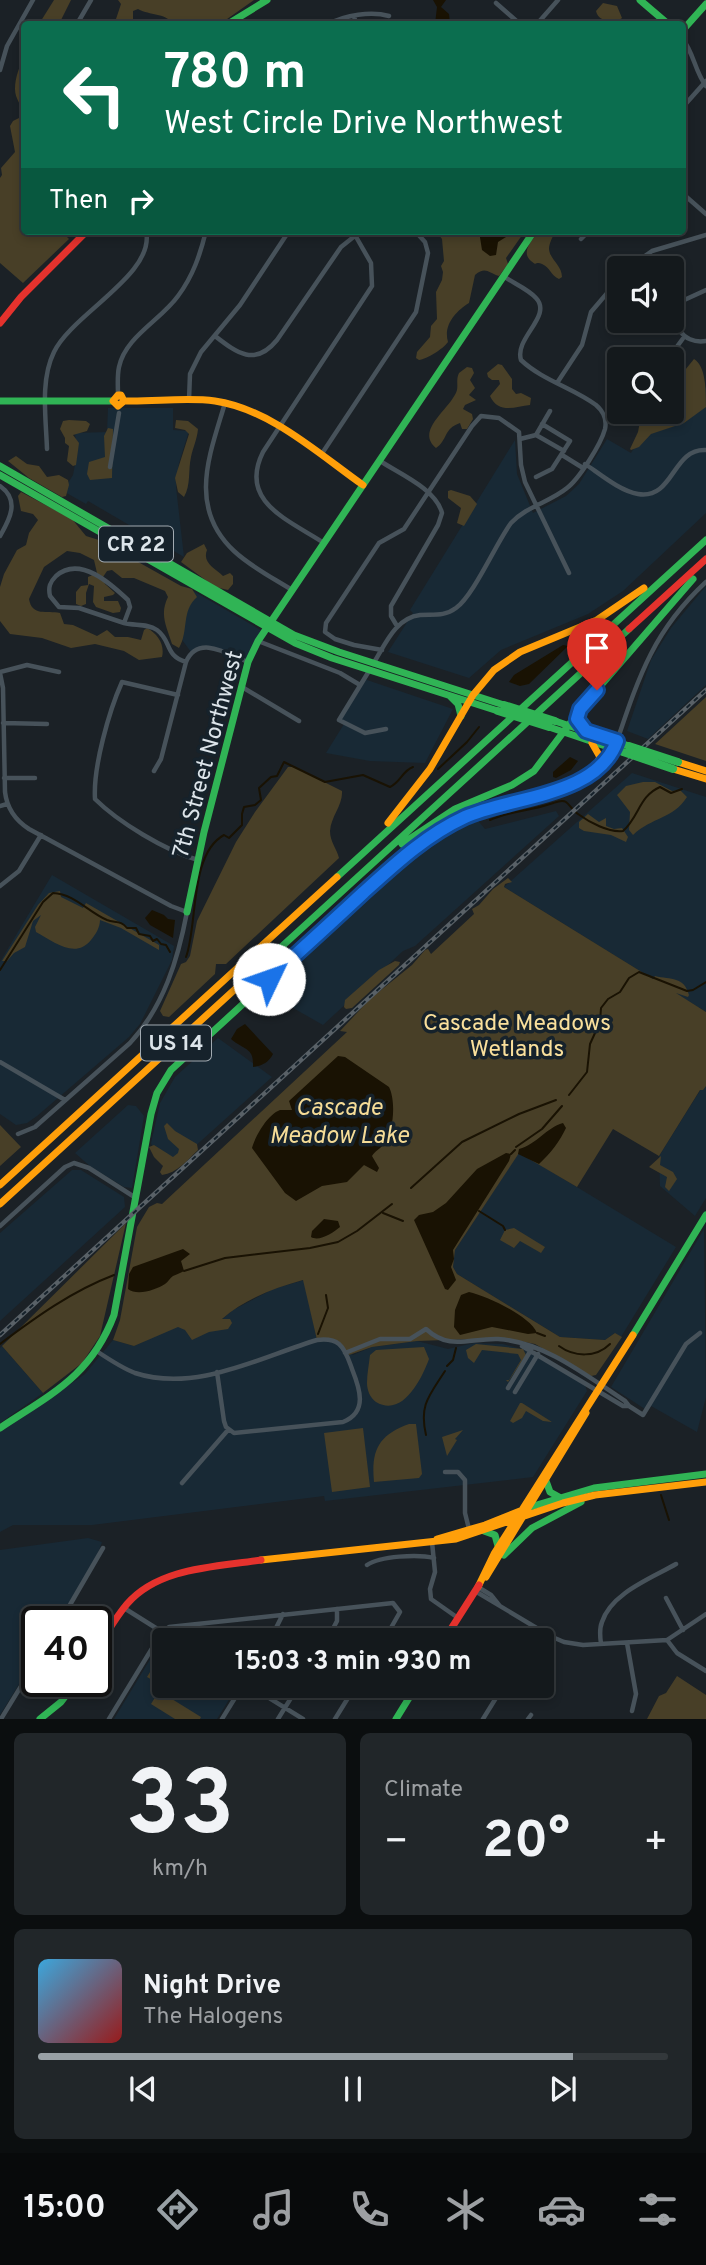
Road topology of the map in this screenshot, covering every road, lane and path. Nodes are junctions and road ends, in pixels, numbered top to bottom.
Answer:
1 (33, 0) edge
2 (91, 0) edge
3 (267, 0) edge
4 (558, 0) edge
5 (640, 0) edge
6 (496, 3) dead end
7 (706, 4) edge
8 (354, 16) junction
9 (389, 16) dead end
10 (21, 21) edge
11 (21, 21) edge
12 (79, 21) edge
13 (237, 21) edge
14 (338, 21) edge
15 (355, 21) edge
16 (517, 21) edge
17 (540, 21) edge
18 (664, 21) edge
19 (686, 26) edge
20 (686, 44) edge
21 (0, 70) edge
22 (705, 84) edge
23 (686, 104) edge
24 (686, 196) edge
25 (706, 214) edge
26 (83, 235) edge
27 (146, 235) edge
28 (205, 235) edge
29 (286, 235) edge
30 (355, 235) joint
31 (419, 235) edge
32 (531, 235) edge
33 (585, 235) edge
34 (706, 235) edge
35 (581, 239) dead end
36 (645, 256) edge
37 (503, 276) junction
38 (706, 290) edge
39 (607, 294) edge
40 (0, 323) edge
41 (215, 335) junction
42 (684, 337) junction
43 (706, 341) edge
44 (677, 347) edge
45 (557, 383) junction
46 (0, 401) edge
47 (46, 401) junction
48 (189, 401) junction
49 (118, 403) junction
50 (225, 403) junction
51 (480, 408) dead end
52 (550, 411) dead end
53 (481, 416) junction
54 (542, 424) junction
55 (279, 428) junction
56 (536, 435) junction
57 (520, 439) junction
58 (47, 449) dead end
59 (706, 450) edge
60 (563, 453) junction
61 (320, 456) junction
62 (380, 461) junction
63 (0, 466) edge
64 (584, 466) junction
65 (110, 467) dead end
66 (0, 475) edge
67 (536, 477) dead end
68 (363, 485) junction
69 (0, 486) edge
70 (428, 492) junction
71 (535, 506) junction
72 (0, 536) edge
73 (704, 541) edge
74 (324, 543) junction
75 (706, 559) edge
76 (706, 565) edge
77 (569, 573) dead end
78 (706, 582) edge
79 (292, 590) junction
80 (124, 623) junction
81 (269, 625) junction
82 (397, 626) junction
83 (258, 640) junction
84 (382, 650) junction
85 (186, 662) junction
86 (248, 662) junction
87 (371, 666) junction
88 (59, 671) dead end
89 (0, 673) edge
90 (360, 685) junction
91 (242, 687) junction
92 (178, 695) junction
93 (450, 696) junction
94 (470, 699) junction
95 (580, 709) junction
96 (460, 717) junction
97 (299, 721) dead end
98 (3, 723) junction
99 (47, 724) dead end
100 (386, 729) dead end
101 (565, 729) junction
102 (586, 731) junction
103 (590, 741) junction
104 (615, 745) junction
105 (676, 765) junction
106 (154, 771) dead end
107 (706, 771) edge
108 (593, 772) junction
109 (4, 778) junction
110 (34, 778) dead end
111 (706, 779) edge
112 (7, 804) junction
113 (0, 806) edge
114 (41, 835) junction
115 (198, 860) junction
116 (352, 883) junction
117 (0, 886) edge
118 (325, 889) junction
119 (187, 912) junction
120 (0, 1062) edge
121 (65, 1100) junction
122 (18, 1134) dead end
123 (0, 1185) edge
124 (136, 1198) junction
125 (0, 1204) edge
126 (705, 1220) edge
127 (0, 1226) edge
128 (700, 1333) dead end
129 (532, 1349) junction
130 (98, 1352) junction
131 (539, 1352) junction
132 (345, 1353) junction
133 (217, 1372) junction
134 (508, 1388) dead end
135 (599, 1388) junction
136 (515, 1392) dead end
137 (0, 1428) edge
138 (228, 1430) junction
139 (445, 1472) dead end
140 (706, 1474) edge
141 (546, 1481) junction
142 (706, 1482) edge
143 (181, 1483) dead end
144 (595, 1495) junction
145 (559, 1497) junction
146 (530, 1507) junction
147 (520, 1515) junction
148 (469, 1529) junction
149 (482, 1532) junction
150 (432, 1541) junction
151 (103, 1548) dead end
152 (494, 1554) junction
153 (434, 1558) junction
154 (676, 1564) dead end
155 (367, 1565) dead end
156 (491, 1570) junction
157 (476, 1589) junction
158 (666, 1598) dead end
159 (69, 1606) edge
160 (124, 1608) junction
161 (337, 1608) junction
162 (283, 1614) junction
163 (706, 1614) edge
164 (458, 1618) junction
165 (112, 1626) edge
166 (156, 1628) edge
167 (171, 1628) edge
168 (276, 1628) edge
169 (333, 1628) edge
170 (391, 1628) edge
171 (452, 1628) edge
172 (683, 1630) junction
173 (667, 1640) junction
174 (627, 1643) junction
175 (601, 1644) junction
176 (152, 1648) edge
177 (706, 1671) edge
178 (21, 1686) edge
179 (65, 1697) edge
180 (236, 1698) edge
181 (268, 1698) edge
182 (291, 1698) edge
183 (348, 1698) edge
184 (409, 1698) edge
185 (496, 1698) edge
186 (285, 1708) junction
187 (632, 1711) dead end
188 (44, 1718) edge
189 (1, 1719) edge
190 (109, 1719) edge
191 (222, 1719) edge
192 (278, 1719) edge
193 (303, 1719) edge
194 (335, 1719) edge
195 (396, 1719) edge
196 (483, 1719) edge

1 - 11 street
2 - 12 street
3 - 13 main road
4 - 17 street
5 - 18 main road
6 - 16 street
7 - 19 main road
8 - 9 street
8 - 14 street
8 - 15 street
10 - 21 street
20 - 22 street
22 - 23 street
24 - 25 street
26 - 40 main road
27 - 47 street
28 - 49 street
29 - 41 street
30 - 41 street
30 - 55 street
31 - 61 street
32 - 37 main road, 7th Street Northwest
33 - 35 street
34 - 36 street
37 - 45 street
37 - 62 main road, 7th Street Northwest
38 - 42 street
39 - 45 street
41 - 48 street
42 - 43 street
42 - 44 street
45 - 64 street
46 - 47 main road
47 - 49 main road
47 - 58 street
48 - 49 main road
48 - 50 main road
49 - 65 street
50 - 55 main road
50 - 79 street
51 - 53 street
52 - 54 street
53 - 57 street
53 - 70 street
54 - 56 street
54 - 60 street
55 - 61 main road
55 - 74 street
56 - 57 street
56 - 60 street
57 - 71 street
59 - 64 street
60 - 64 street
60 - 67 street
61 - 68 main road
62 - 68 main road, 7th Street Northwest
62 - 70 street
63 - 81 main road, CR 22
64 - 71 street
66 - 81 main road, CR 22
68 - 74 main road, 7th Street Northwest
69 - 72 street
70 - 82 street
70 - 84 street
71 - 77 street
71 - 82 street
73 - 94 main road
73 - 118 main road, US 14
74 - 79 main road, 7th Street Northwest
75 - 116 main road, US 14
76 - 95 main road
78 - 104 street
79 - 81 main road, 7th Street Northwest
80 - 80 street
80 - 85 street
81 - 83 main road, 7th Street Northwest
81 - 87 main road, CR 22
82 - 84 street
83 - 86 main road, 7th Street Northwest
83 - 90 street
84 - 87 street
85 - 86 street
85 - 92 street
86 - 91 main road, 7th Street Northwest
87 - 90 street
87 - 93 main road, CR 22
87 - 94 main road, CR 22
88 - 89 street
89 - 98 street
90 - 100 street
91 - 97 street
91 - 115 main road, 7th Street Northwest
92 - 106 street
92 - 115 street
93 - 94 main road, CR 22
93 - 96 main road
94 - 96 main road
94 - 101 main road, CR 22, bridge
95 - 101 main road
95 - 102 main road
96 - 118 main road
98 - 99 street
98 - 109 street
101 - 102 main road, CR 22
101 - 103 main road, CR 22
101 - 116 main road
102 - 104 main road, CR 22
103 - 104 main road, CR 22
103 - 108 main road
104 - 105 main road, CR 22, bridge
104 - 108 main road
105 - 107 main road
105 - 111 main road
108 - 124 main road
109 - 110 street
109 - 112 street
112 - 113 street
112 - 114 street
114 - 117 street
114 - 119 street
115 - 119 main road, 7th Street Northwest
116 - 125 main road, US 14
118 - 123 main road, US 14
119 - 121 street, 7th Street Northwest
120 - 121 street
121 - 122 street, 7th Street Northwest
124 - 127 street
124 - 130 main road
126 - 135 main road
128 - 135 street
129 - 131 street
129 - 132 street
129 - 134 street
130 - 133 street
130 - 137 main road
131 - 135 street
131 - 136 street
132 - 133 street
132 - 138 street
133 - 138 street
135 - 141 main road
135 - 147 main road
138 - 143 street
139 - 148 street
140 - 145 main road
141 - 145 main road
141 - 146 main road
142 - 144 main road
144 - 147 main road
144 - 156 main road
145 - 146 main road
146 - 147 main road
147 - 148 main road
147 - 149 main road
147 - 152 main road
147 - 156 main road
148 - 150 main road
149 - 150 main road
149 - 152 main road
150 - 153 street
150 - 160 main road
151 - 159 street
152 - 157 main road
153 - 155 street
153 - 164 street
154 - 175 street
156 - 157 main road
157 - 164 main road
157 - 175 street
158 - 172 street
160 - 165 main road
160 - 166 street
161 - 162 street
161 - 169 street
161 - 170 street
162 - 167 street
162 - 168 street
163 - 172 street
164 - 171 main road
172 - 173 street
173 - 174 street
173 - 177 street
174 - 175 street
174 - 187 street
176 - 190 street
178 - 189 street
179 - 188 main road
180 - 191 street
181 - 186 street
182 - 186 street
183 - 194 street
184 - 195 main road
185 - 196 street
186 - 192 street
186 - 193 street

